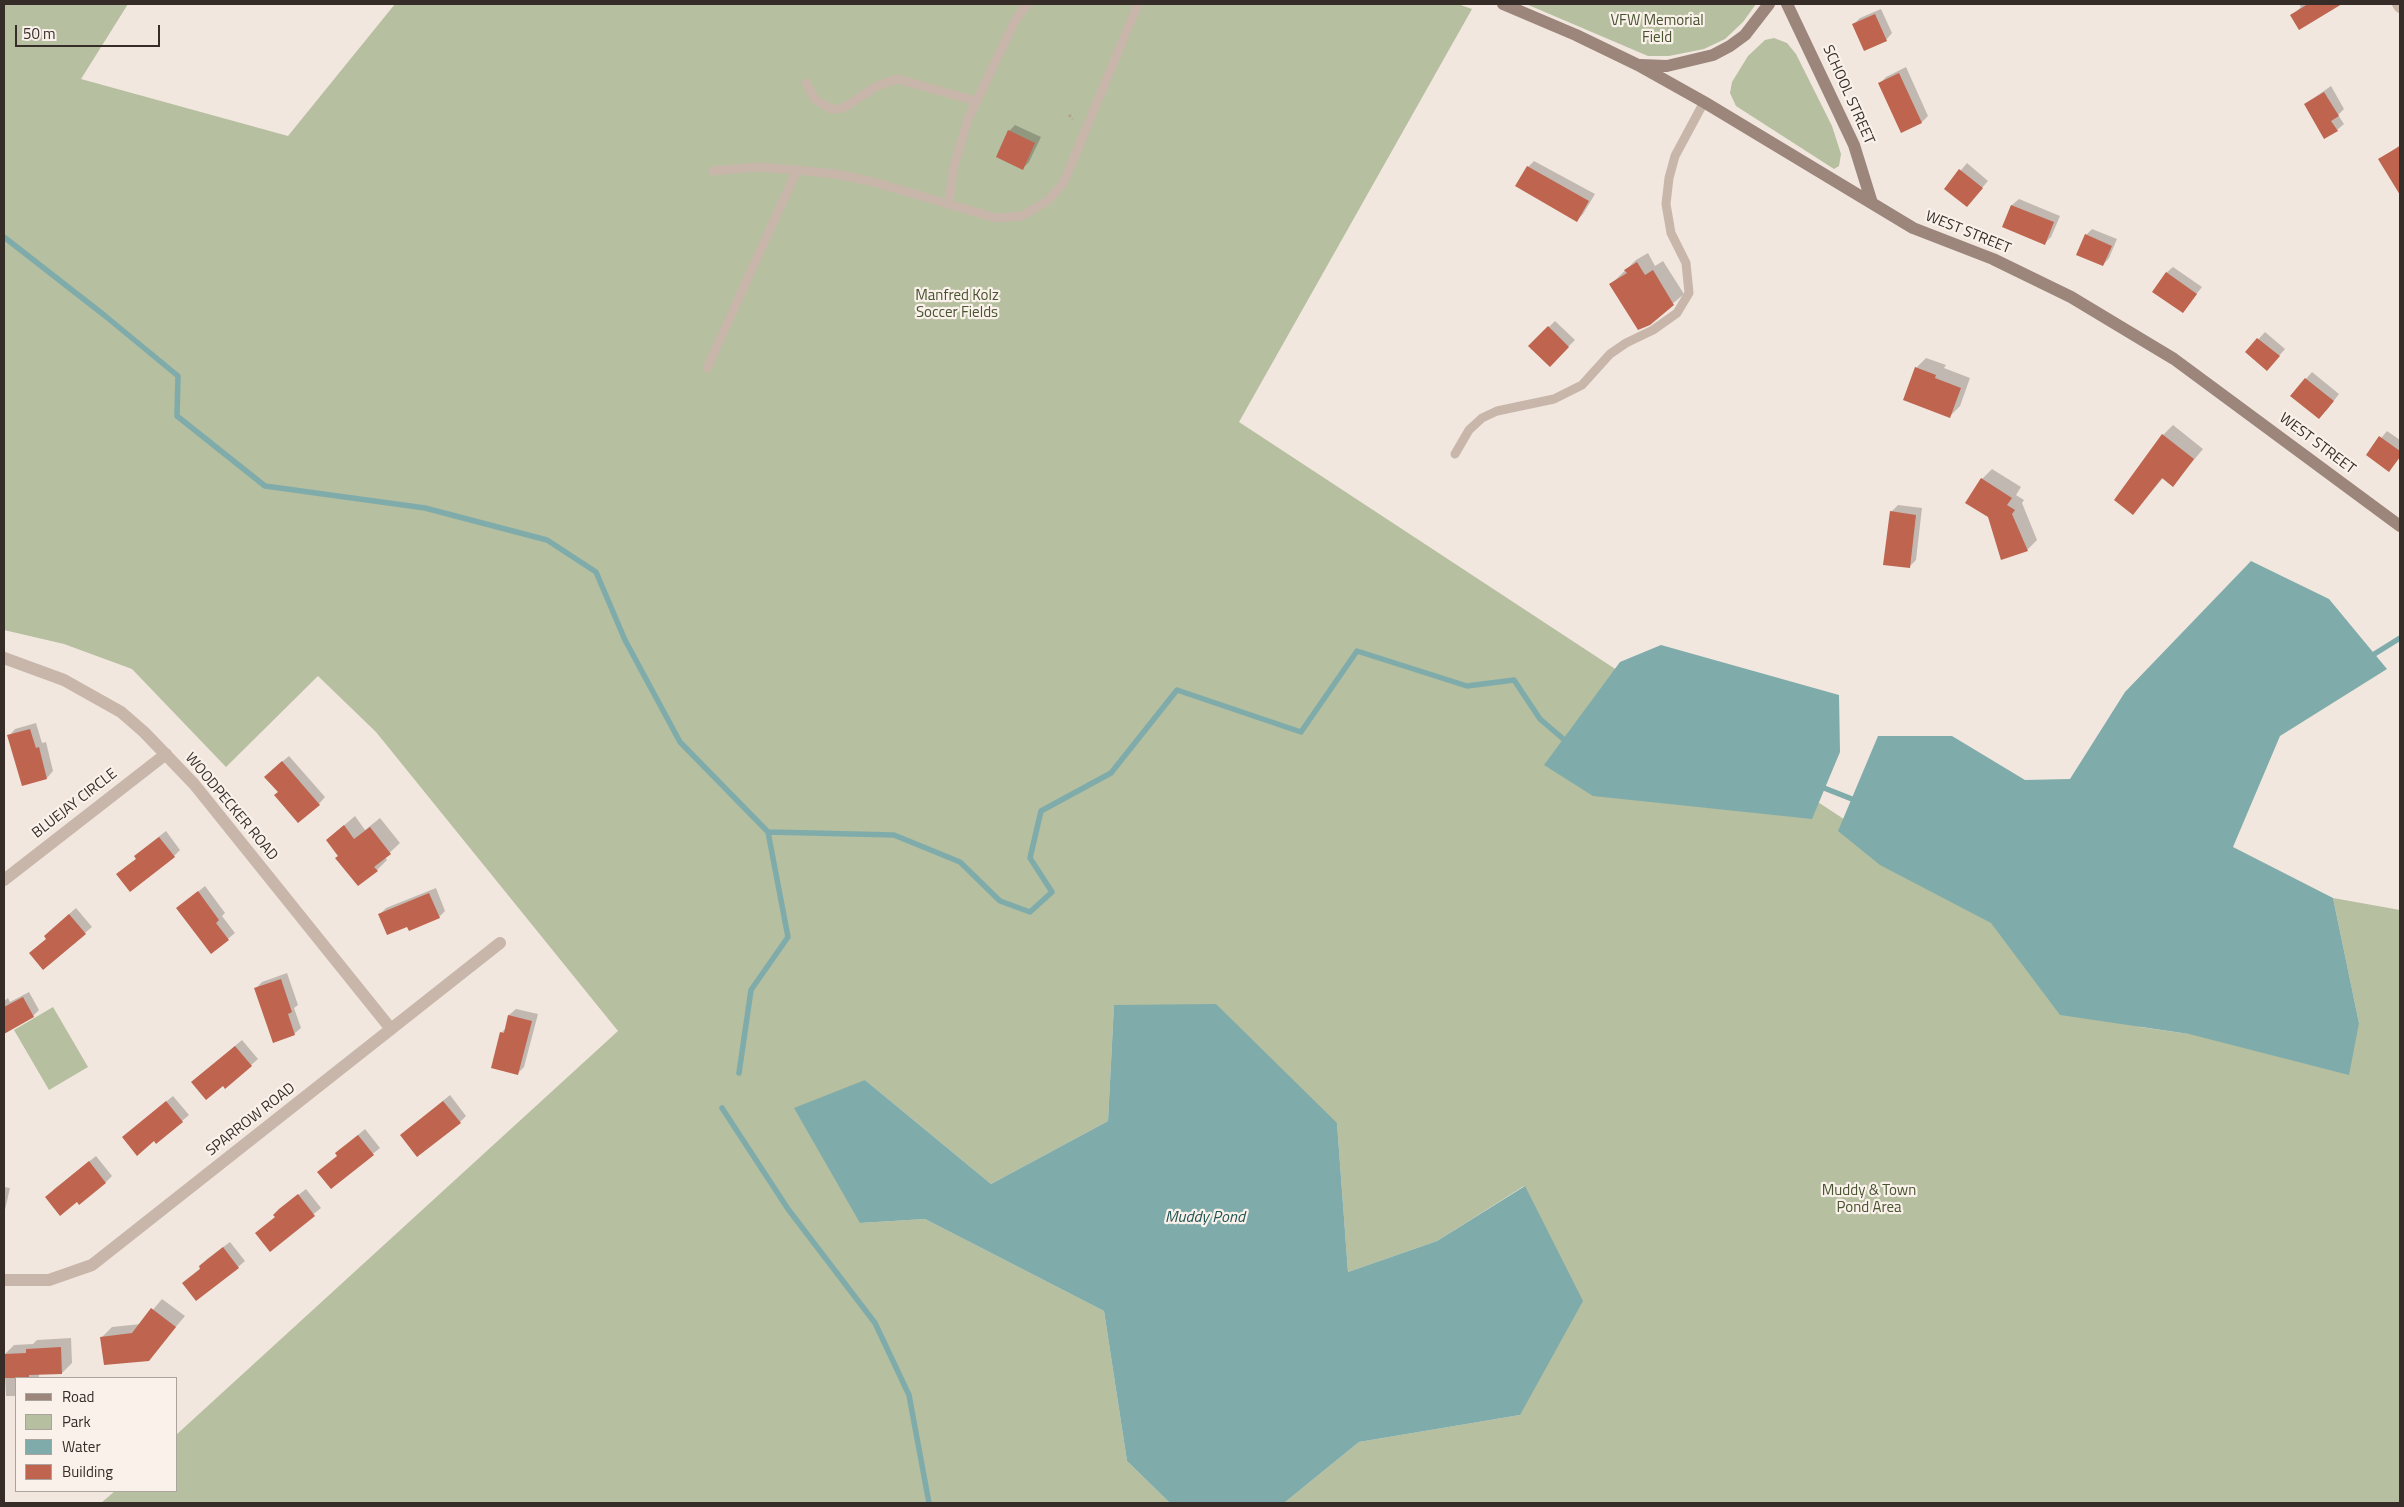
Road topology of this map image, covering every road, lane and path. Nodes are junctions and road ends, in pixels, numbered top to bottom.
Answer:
1 (1027, 4) edge
2 (1138, 4) edge
3 (1503, 4) edge
4 (1769, 4) edge
5 (1787, 4) edge
6 (2398, 4) edge
7 (2400, 7) edge
8 (1638, 65) junction
9 (806, 83) dead end
10 (976, 101) junction
11 (1704, 102) junction
12 (1069, 115) dead end
13 (1073, 118) dead end
14 (797, 170) junction
15 (713, 171) dead end
16 (1872, 203) junction
17 (950, 204) junction
18 (707, 368) dead end
19 (1455, 454) dead end
20 (2400, 526) edge
21 (4, 658) edge
22 (166, 754) junction
23 (4, 880) edge
24 (500, 943) dead end
25 (391, 1030) junction
26 (4, 1280) edge

1 - 10 lane
2 - 17 lane
3 - 8 street, WEST STREET
4 - 8 street
5 - 16 street, SCHOOL STREET
6 - 7 street
8 - 11 street, WEST STREET
9 - 10 lane
10 - 17 lane
11 - 16 street, WEST STREET
11 - 19 lane
12 - 13 path
14 - 15 lane
14 - 17 lane
14 - 18 lane
16 - 20 street, WEST STREET
21 - 22 street, WOODPECKER ROAD
22 - 23 street, BLUEJAY CIRCLE
22 - 25 street, WOODPECKER ROAD
24 - 25 street, SPARROW ROAD
25 - 26 street, SPARROW ROAD

